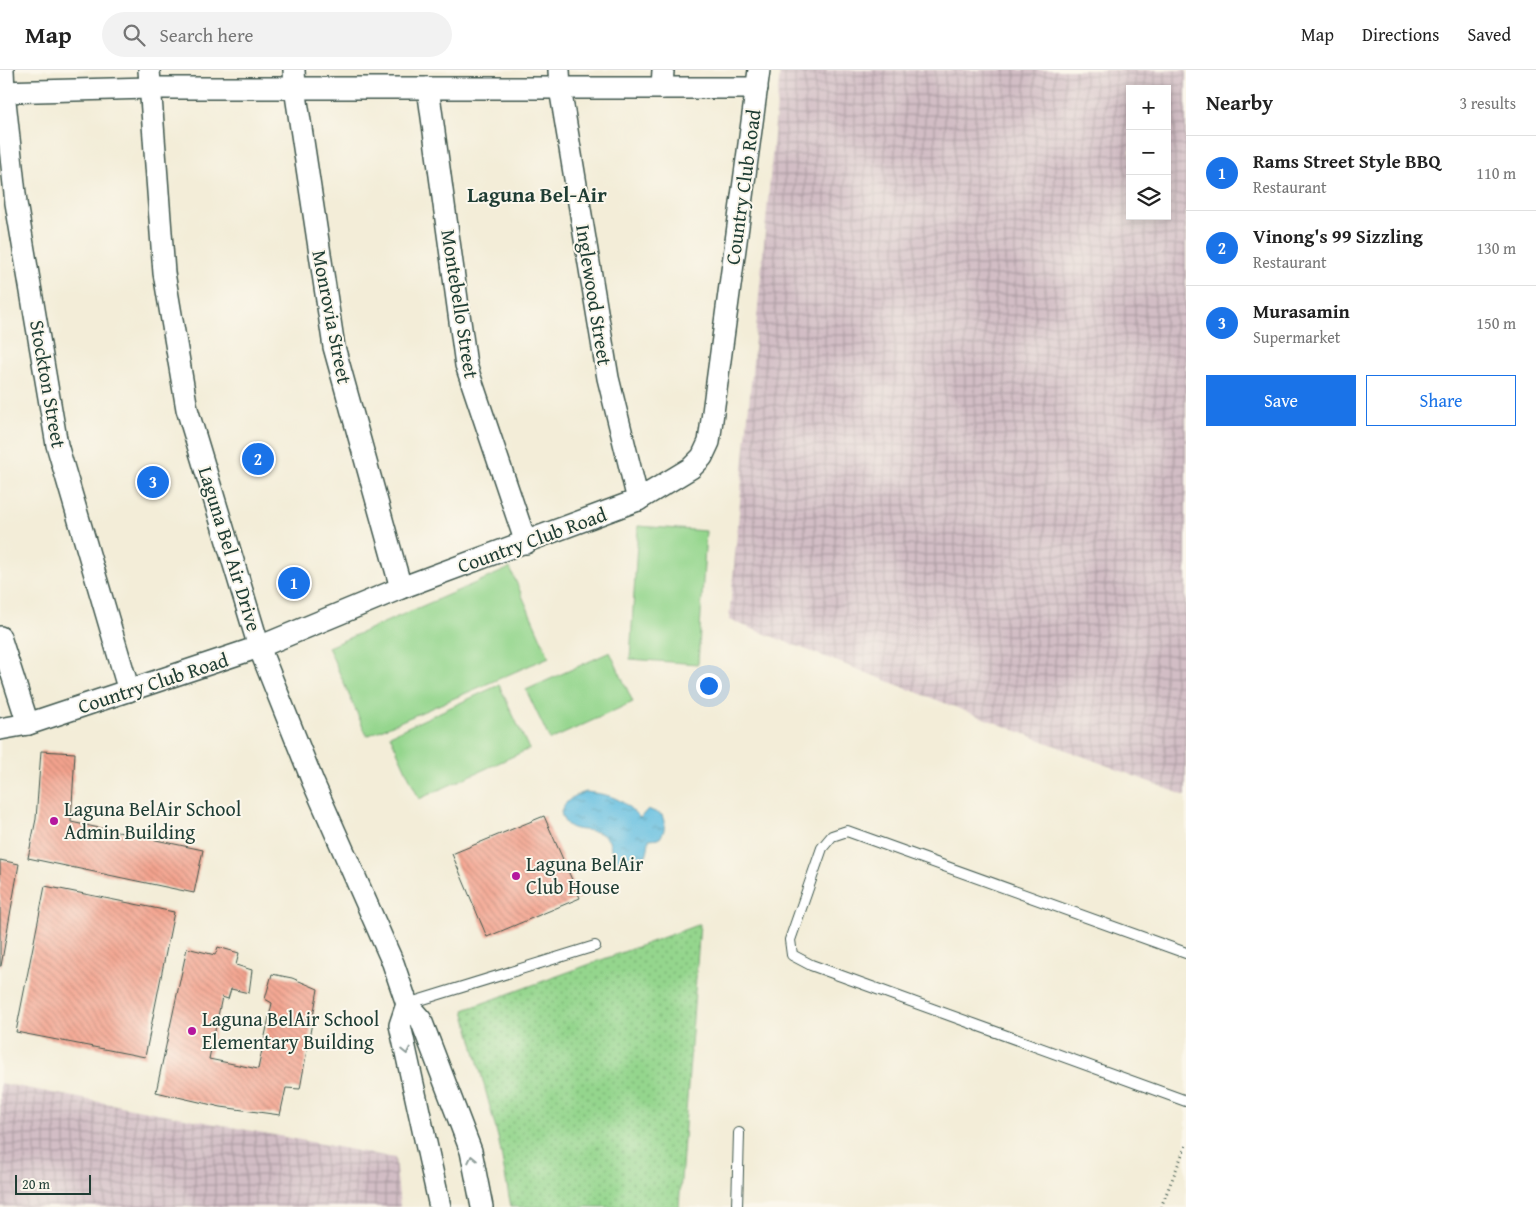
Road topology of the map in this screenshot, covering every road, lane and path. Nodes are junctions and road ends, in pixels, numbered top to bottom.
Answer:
1 (3, 70) edge
2 (149, 79) edge
3 (294, 79) edge
4 (559, 79) edge
5 (663, 79) edge
6 (758, 79) edge
7 (428, 88) junction
8 (2, 92) edge
9 (8, 204) edge
10 (638, 500) junction
11 (526, 542) junction
12 (401, 588) junction
13 (0, 637) edge
14 (259, 647) junction
15 (129, 691) junction
16 (28, 724) junction
17 (0, 729) edge
18 (595, 946) dead end
19 (1186, 953) edge
20 (407, 1004) junction
21 (1186, 1101) edge
22 (739, 1133) dead end
23 (1186, 1145) edge
24 (440, 1207) edge
25 (482, 1207) edge
26 (737, 1207) edge
27 (1161, 1207) edge

1 - 8 street, Stockton Street
2 - 3 street
2 - 8 street
2 - 14 street, Laguna Bel Air Drive
3 - 7 street
3 - 12 street, Monrovia Street
4 - 5 street
4 - 7 street
4 - 10 street, Inglewood Street
5 - 6 street
6 - 10 street, Country Club Road
7 - 11 street, Montebello Street
8 - 9 street, Stockton Street
9 - 15 street, Stockton Street
10 - 11 street, Country Club Road
11 - 12 street, Country Club Road
12 - 14 street, Country Club Road
13 - 16 street
14 - 15 street, Country Club Road
14 - 20 street, Laguna Bel Air Drive
15 - 16 street, Country Club Road
16 - 17 street, Country Club Road
18 - 20 lane
19 - 21 lane
20 -> 24 street
25 -> 20 street, Laguna Bel Air Drive
22 - 26 lane
23 - 27 path

